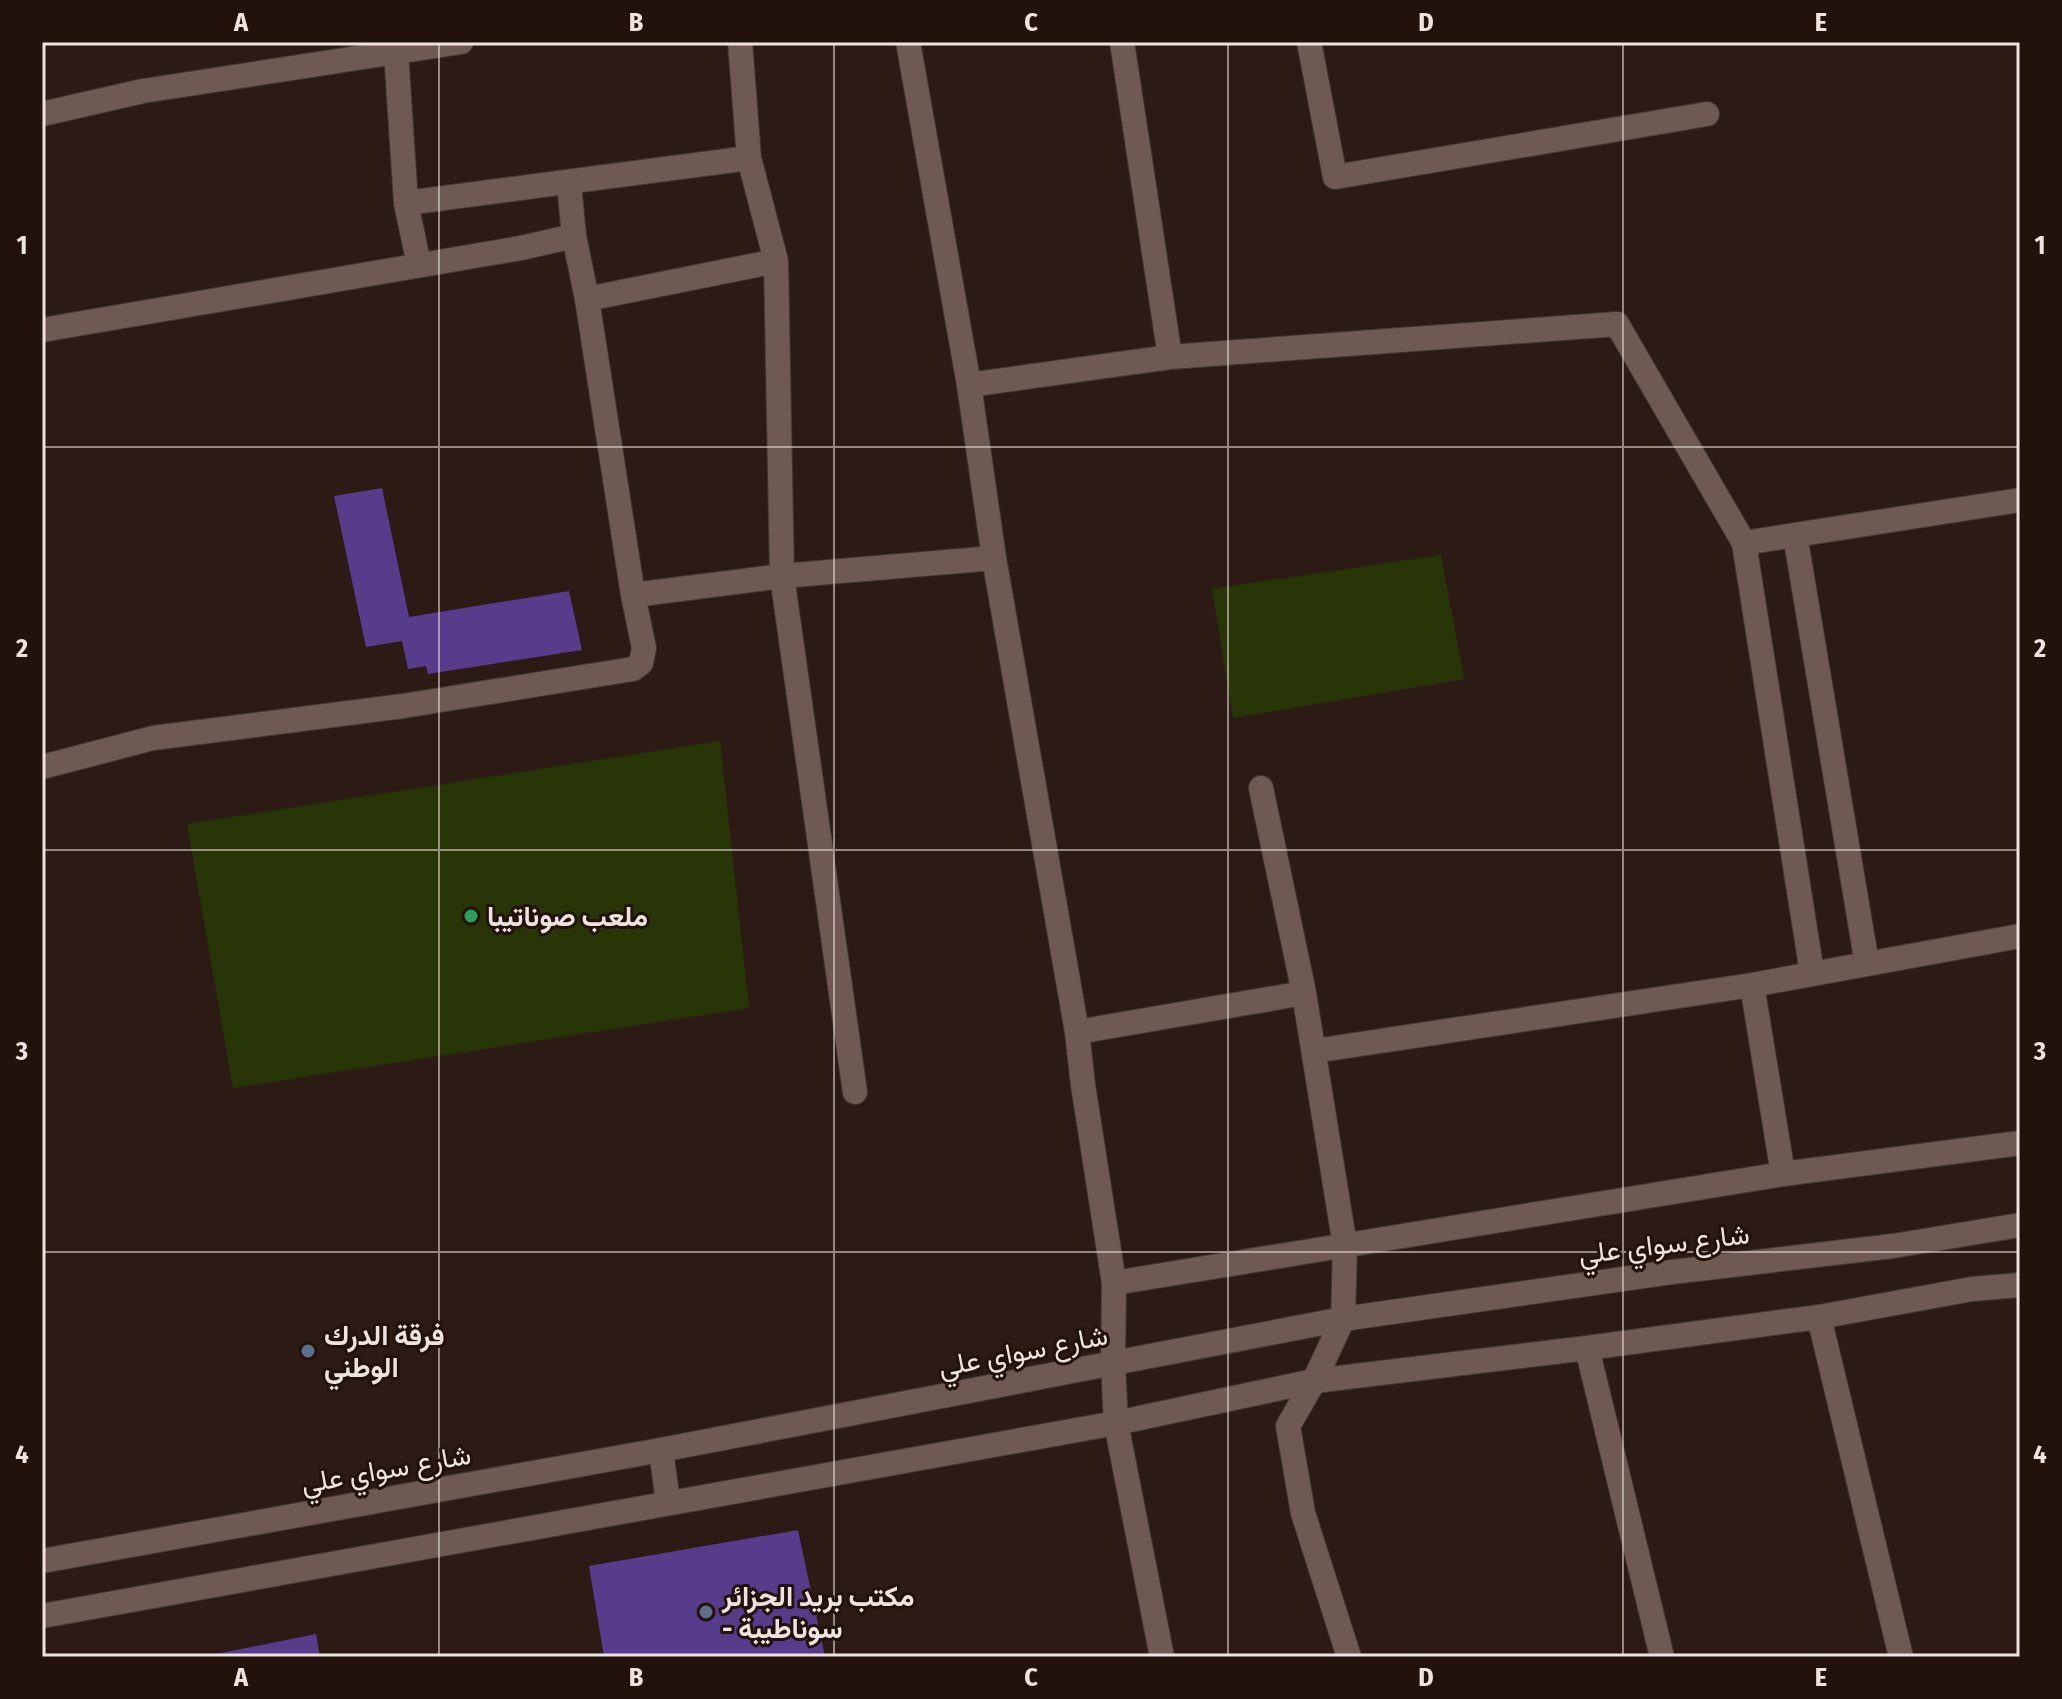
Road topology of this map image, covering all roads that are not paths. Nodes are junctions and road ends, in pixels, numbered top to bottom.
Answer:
1 (461, 42) edge
2 (740, 42) edge
3 (908, 42) edge
4 (1122, 42) edge
5 (1309, 42) edge
6 (396, 52) junction
7 (42, 114) edge
8 (1707, 114) dead end
9 (749, 158) junction
10 (569, 184) junction
11 (406, 203) junction
12 (574, 236) junction
13 (776, 261) junction
14 (419, 265) junction
15 (587, 299) junction
16 (42, 330) edge
17 (1170, 357) junction
18 (969, 385) junction
19 (2020, 500) edge
20 (1795, 535) junction
21 (1744, 543) junction
22 (994, 558) junction
23 (782, 576) junction
24 (633, 595) junction
25 (42, 767) edge
26 (1261, 788) dead end
27 (2020, 936) edge
28 (1867, 964) junction
29 (1812, 973) junction
30 (1752, 985) junction
31 (1304, 993) junction
32 (1077, 1032) junction
33 (1314, 1051) junction
34 (855, 1092) dead end
35 (2020, 1143) edge
36 (1783, 1174) junction
37 (2020, 1225) edge
38 (1345, 1246) junction
39 (1114, 1283) junction
40 (2020, 1285) edge
41 (1819, 1317) junction
42 (1343, 1319) junction
43 (1587, 1348) junction
44 (1113, 1365) junction
45 (1314, 1381) junction
46 (1116, 1423) junction
47 (661, 1450) junction
48 (668, 1502) junction
49 (42, 1561) edge
50 (42, 1616) edge
51 (1162, 1657) edge
52 (1349, 1657) edge
53 (1662, 1657) edge
54 (1901, 1657) edge

1 - 6 street
2 - 9 street
3 - 18 street
4 - 17 street
5 - 8 street
6 - 7 street
6 - 11 street
9 - 10 street
9 - 13 street
10 - 11 street
10 - 12 street
11 - 14 street
12 - 14 street
12 - 15 street
13 - 15 street
13 - 23 street
14 - 16 street
15 - 24 street
17 - 18 street
17 - 21 street
18 - 22 street
19 - 20 street
20 - 21 street
20 - 28 street
21 - 29 street
22 - 23 street
22 - 32 street
23 - 24 street
23 - 34 street
24 - 25 street
26 - 31 street
27 - 28 street
28 - 29 street
29 - 30 street
30 - 33 street
30 - 36 street
31 - 32 street
31 - 33 street
32 - 39 street
33 - 38 street
35 - 36 street
36 - 38 street
37 - 42 street, شارع سواي علي
38 - 39 street
38 - 42 street
39 - 44 street
40 - 41 street
41 - 43 street
41 - 54 street
42 - 44 street, شارع سواي علي
42 - 45 street
43 - 45 street
43 - 53 street
44 - 46 street
44 - 47 street, شارع سواي علي
45 - 46 street
45 - 52 street
46 - 48 street
46 - 51 street
47 - 48 street
47 - 49 street, شارع سواي علي
48 - 50 street

